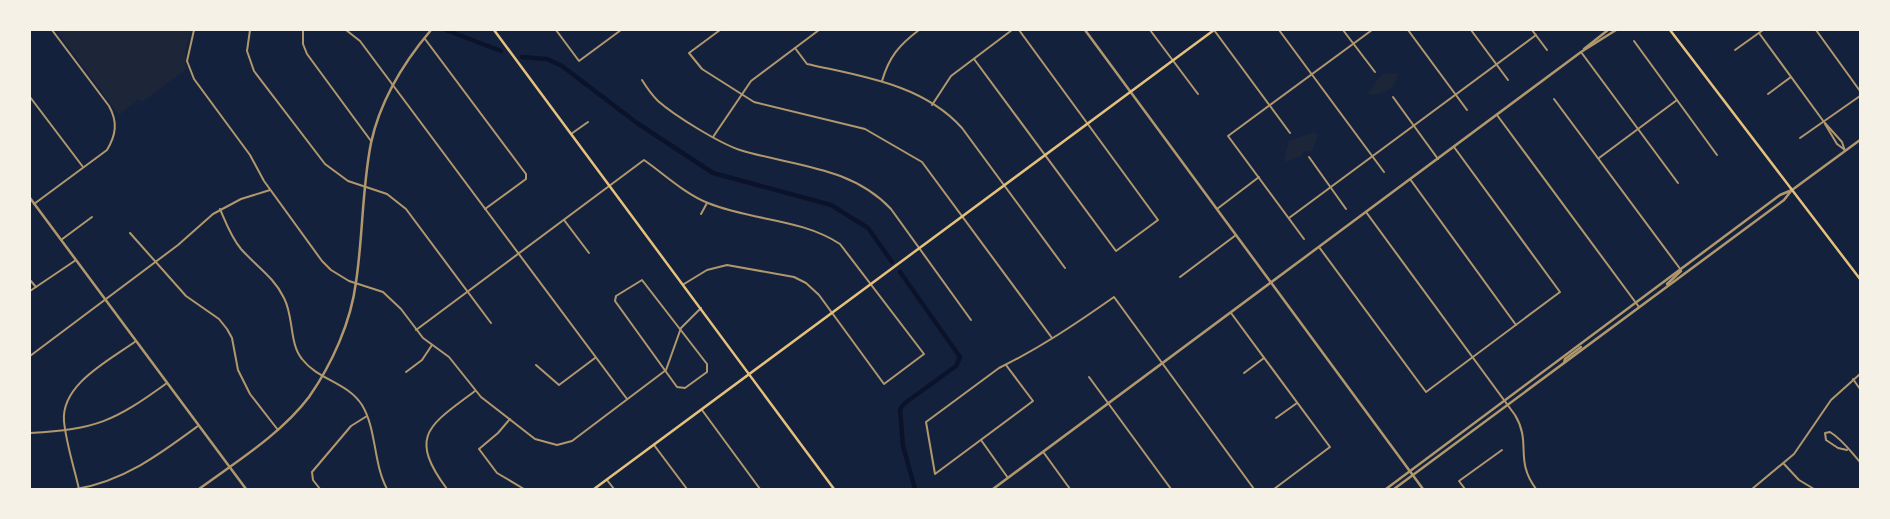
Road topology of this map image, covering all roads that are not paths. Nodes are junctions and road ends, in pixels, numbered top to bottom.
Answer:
1 (52, 30) edge
2 (194, 30) edge
3 (250, 30) edge
4 (303, 30) edge
5 (346, 30) edge
6 (431, 30) edge
7 (494, 30) edge
8 (556, 30) edge
9 (612, 30) edge
10 (621, 30) edge
11 (720, 30) edge
12 (819, 30) edge
13 (919, 30) edge
14 (1012, 30) edge
15 (1019, 30) edge
16 (1085, 30) edge
17 (1150, 30) edge
18 (1214, 30) edge
19 (1279, 30) edge
20 (1343, 30) edge
21 (1372, 30) edge
22 (1408, 30) edge
23 (1471, 30) edge
24 (1532, 30) edge
25 (1608, 30) edge
26 (1616, 30) edge
27 (1670, 30) edge
28 (1763, 30) edge
29 (1816, 30) edge
30 (1759, 33) junction
31 (615, 34) junction
32 (1536, 35) junction
33 (424, 38) junction
34 (1634, 41) dead end
35 (1353, 44) junction
36 (795, 48) junction
37 (1547, 50) dead end
38 (1735, 50) dead end
39 (1581, 52) junction
40 (974, 59) junction
41 (1173, 61) junction
42 (1496, 64) junction
43 (1375, 72) dead end
44 (1312, 74) junction
45 (1791, 77) junction
46 (642, 80) dead end
47 (1508, 80) dead end
48 (882, 81) junction
49 (393, 86) junction
50 (1860, 91) edge
51 (1131, 92) junction
52 (741, 94) junction
53 (1198, 94) dead end
54 (1456, 94) junction
55 (1768, 94) dead end
56 (1860, 96) edge
57 (30, 97) edge
58 (1393, 97) dead end
59 (1554, 99) dead end
60 (1677, 100) junction
61 (932, 105) junction
62 (1270, 105) junction
63 (1467, 110) dead end
64 (1497, 115) junction
65 (588, 122) dead end
66 (1824, 122) junction
67 (1088, 124) junction
68 (1414, 125) junction
69 (1638, 129) junction
70 (1290, 133) dead end
71 (571, 134) junction
72 (713, 137) junction
73 (1800, 138) dead end
74 (1860, 140) edge
75 (372, 141) junction
76 (1454, 147) junction
77 (1845, 151) junction
78 (1717, 154) dead end
79 (1046, 155) junction
80 (1372, 156) junction
81 (1308, 158) dead end
82 (1599, 158) junction
83 (1438, 159) junction
84 (83, 167) junction
85 (1384, 172) dead end
86 (1259, 178) junction
87 (1410, 180) junction
88 (1678, 183) dead end
89 (366, 186) junction
90 (610, 186) junction
91 (1005, 186) junction
92 (1330, 187) junction
93 (270, 190) junction
94 (1792, 190) junction
95 (30, 198) edge
96 (707, 203) junction
97 (34, 204) junction
98 (220, 209) junction
99 (485, 209) junction
100 (1217, 209) junction
101 (1346, 209) dead end
102 (1366, 212) junction
103 (702, 214) dead end
104 (964, 216) junction
105 (92, 218) dead end
106 (1289, 218) junction
107 (564, 220) junction
108 (130, 233) dead end
109 (1236, 235) junction
110 (1304, 239) dead end
111 (62, 240) junction
112 (1319, 247) junction
113 (920, 249) junction
114 (589, 253) dead end
115 (518, 254) junction
116 (76, 260) junction
117 (157, 261) junction
118 (1065, 268) dead end
119 (1681, 270) junction
120 (1180, 277) dead end
121 (1860, 279) edge
122 (30, 280) edge
123 (1271, 282) junction
124 (356, 283) junction
125 (872, 284) junction
126 (683, 285) junction
127 (36, 287) junction
128 (30, 291) edge
129 (468, 291) junction
130 (1661, 291) junction
131 (106, 300) junction
132 (1636, 303) junction
133 (1639, 306) junction
134 (701, 308) junction
135 (1231, 313) junction
136 (833, 314) junction
137 (971, 320) dead end
138 (491, 323) dead end
139 (1516, 324) junction
140 (681, 328) junction
141 (416, 330) junction
142 (1595, 334) junction
143 (1053, 339) junction
144 (136, 341) junction
145 (432, 345) junction
146 (30, 356) edge
147 (1473, 357) junction
148 (595, 358) junction
149 (1264, 358) junction
150 (1564, 363) junction
151 (1162, 364) junction
152 (536, 365) dead end
153 (1006, 365) junction
154 (666, 370) junction
155 (406, 372) dead end
156 (1244, 373) dead end
157 (1860, 374) edge
158 (323, 375) junction
159 (750, 375) junction
160 (1089, 377) dead end
161 (1853, 380) junction
162 (167, 383) junction
163 (1860, 389) edge
164 (475, 391) junction
165 (627, 399) junction
166 (1505, 401) junction
167 (1297, 402) junction
168 (1108, 404) junction
169 (1508, 405) junction
170 (702, 410) junction
171 (367, 416) junction
172 (1276, 418) dead end
173 (510, 419) junction
174 (198, 426) junction
175 (278, 430) junction
176 (66, 431) junction
177 (30, 433) edge
178 (980, 440) junction
179 (654, 444) junction
180 (1502, 450) dead end
181 (1847, 450) junction
182 (1043, 452) junction
183 (1860, 462) edge
184 (1784, 464) junction
185 (229, 467) junction
186 (1410, 471) junction
187 (1412, 475) junction
188 (1008, 478) junction
189 (607, 480) junction
190 (78, 489) edge
191 (199, 489) edge
192 (246, 489) edge
193 (320, 489) edge
194 (386, 489) edge
195 (447, 489) edge
196 (524, 489) edge
197 (594, 489) edge
198 (614, 489) edge
199 (687, 489) edge
200 (760, 489) edge
201 (834, 489) edge
202 (993, 489) edge
203 (1070, 489) edge
204 (1171, 489) edge
205 (1254, 489) edge
206 (1274, 489) edge
207 (1386, 489) edge
208 (1394, 489) edge
209 (1423, 489) edge
210 (1465, 489) edge
211 (1536, 489) edge
212 (1752, 489) edge
213 (1814, 489) edge

1 - 84 street
2 - 93 street
3 - 89 street
4 - 75 street
5 - 49 street
6 - 33 street
7 - 71 main road
8 - 31 street
9 - 31 street
10 - 31 street
11 - 52 street
12 - 36 street
13 - 48 street
14 - 40 street
15 - 67 street
16 - 51 street
17 - 41 street
18 - 41 main road
18 - 62 street
19 - 44 street
20 - 35 street
21 - 35 street
22 - 54 street
23 - 42 street
24 - 32 street
25 - 39 street
26 - 39 street
27 - 94 main road
28 - 30 street
29 - 50 street
30 - 38 street
30 - 45 street
32 - 37 street
32 - 42 street
33 - 49 street
33 - 99 street
34 - 60 street
35 - 43 street
35 - 44 street
36 - 48 street
36 - 52 street
39 - 64 street
39 - 69 street
40 - 61 street
40 - 79 street
41 - 51 main road
41 - 53 street
42 - 47 street
42 - 54 street
44 - 62 street
44 - 80 street
45 - 55 street
45 - 66 street
46 - 72 street
48 - 61 street
49 - 75 street
49 - 99 street
51 - 67 main road
51 - 100 street
52 - 72 street
52 - 104 street
54 - 63 street
54 - 68 street
56 - 66 street
57 - 84 street
58 - 68 street
59 - 82 street
60 - 69 street
60 - 78 street
61 - 91 street
62 - 70 street
62 - 86 street
64 - 76 street
64 - 132 street
65 - 71 street
66 - 73 street
66 - 77 street
66 - 77 street
67 - 79 main road
67 - 79 street
68 - 80 street
68 - 83 street
69 - 82 street
69 - 88 street
71 - 90 main road
72 - 113 street
74 - 77 street
75 - 89 street
76 - 83 street
76 - 139 street
77 - 94 street
79 - 91 main road
80 - 85 street
80 - 92 street
81 - 92 street
82 - 119 street
83 - 87 street
84 - 97 street
86 - 100 street
86 - 106 street
87 - 102 street
87 - 139 street
89 - 124 street
89 - 129 street
90 - 96 street
90 - 107 street
90 - 126 main road
91 - 104 main road
91 - 118 street
92 - 101 street
92 - 106 street
93 - 98 street
93 - 124 street
94 - 119 street
94 - 121 main road
94 - 130 street
95 - 97 street
96 - 103 street
96 - 125 street
97 - 111 street
98 - 117 street
98 - 158 street
99 - 115 street
100 - 109 street
102 - 112 street
102 - 147 street
104 - 113 main road
104 - 143 street
105 - 111 street
106 - 110 street
107 - 114 street
107 - 115 street
108 - 117 street
109 - 120 street
109 - 123 street
111 - 116 street
112 - 123 street
112 - 147 street
113 - 125 main road
113 - 137 street
115 - 129 street
115 - 148 street
116 - 127 street
116 - 131 street
117 - 131 street
117 - 175 street
119 - 130 street
119 - 132 street
122 - 127 street
123 - 135 street
123 - 186 street
124 - 141 street
124 - 158 street
125 - 136 main road
125 - 136 street
126 - 134 main road
126 - 136 street
127 - 128 street
129 - 138 street
129 - 141 street
130 - 133 street
131 - 144 street
131 - 146 street
132 - 133 street
132 - 142 street
133 - 150 street
134 - 140 street
134 - 159 main road
135 - 149 street
135 - 151 street
136 - 159 main road
139 - 147 street
140 - 154 street
140 - 154 street
140 - 154 street
141 - 145 street
142 - 150 street
142 - 166 street
143 - 151 street
143 - 153 street
144 - 162 street
144 - 176 street
145 - 155 street
145 - 164 street
147 - 166 street
148 - 152 street
148 - 165 street
149 - 156 street
149 - 167 street
150 - 169 street
151 - 168 street
151 - 205 street
153 - 178 street
153 - 178 street
154 - 165 street
157 - 161 street
158 - 171 street
158 - 175 street
159 - 170 main road
159 - 201 main road
160 - 168 street
161 - 163 street
161 - 184 street
162 - 174 street
162 - 176 street
164 - 173 street
164 - 195 street
165 - 173 street
166 - 169 street
166 - 186 street
167 - 172 street
167 - 206 street
168 - 182 street
168 - 204 street
169 - 187 street
169 - 211 street
170 - 179 main road
170 - 200 street
171 - 193 street
171 - 194 street
173 - 196 street
174 - 185 street
174 - 190 street
175 - 185 street
176 - 177 street
176 - 190 street
178 - 188 street
179 - 189 main road
179 - 199 street
180 - 210 street
181 - 181 street
181 - 183 street
182 - 188 street
182 - 203 street
184 - 212 street
184 - 213 street
185 - 191 street
185 - 192 street
186 - 187 street
186 - 207 street
187 - 208 street
187 - 209 street
188 - 202 street
189 - 197 main road
189 - 198 street

